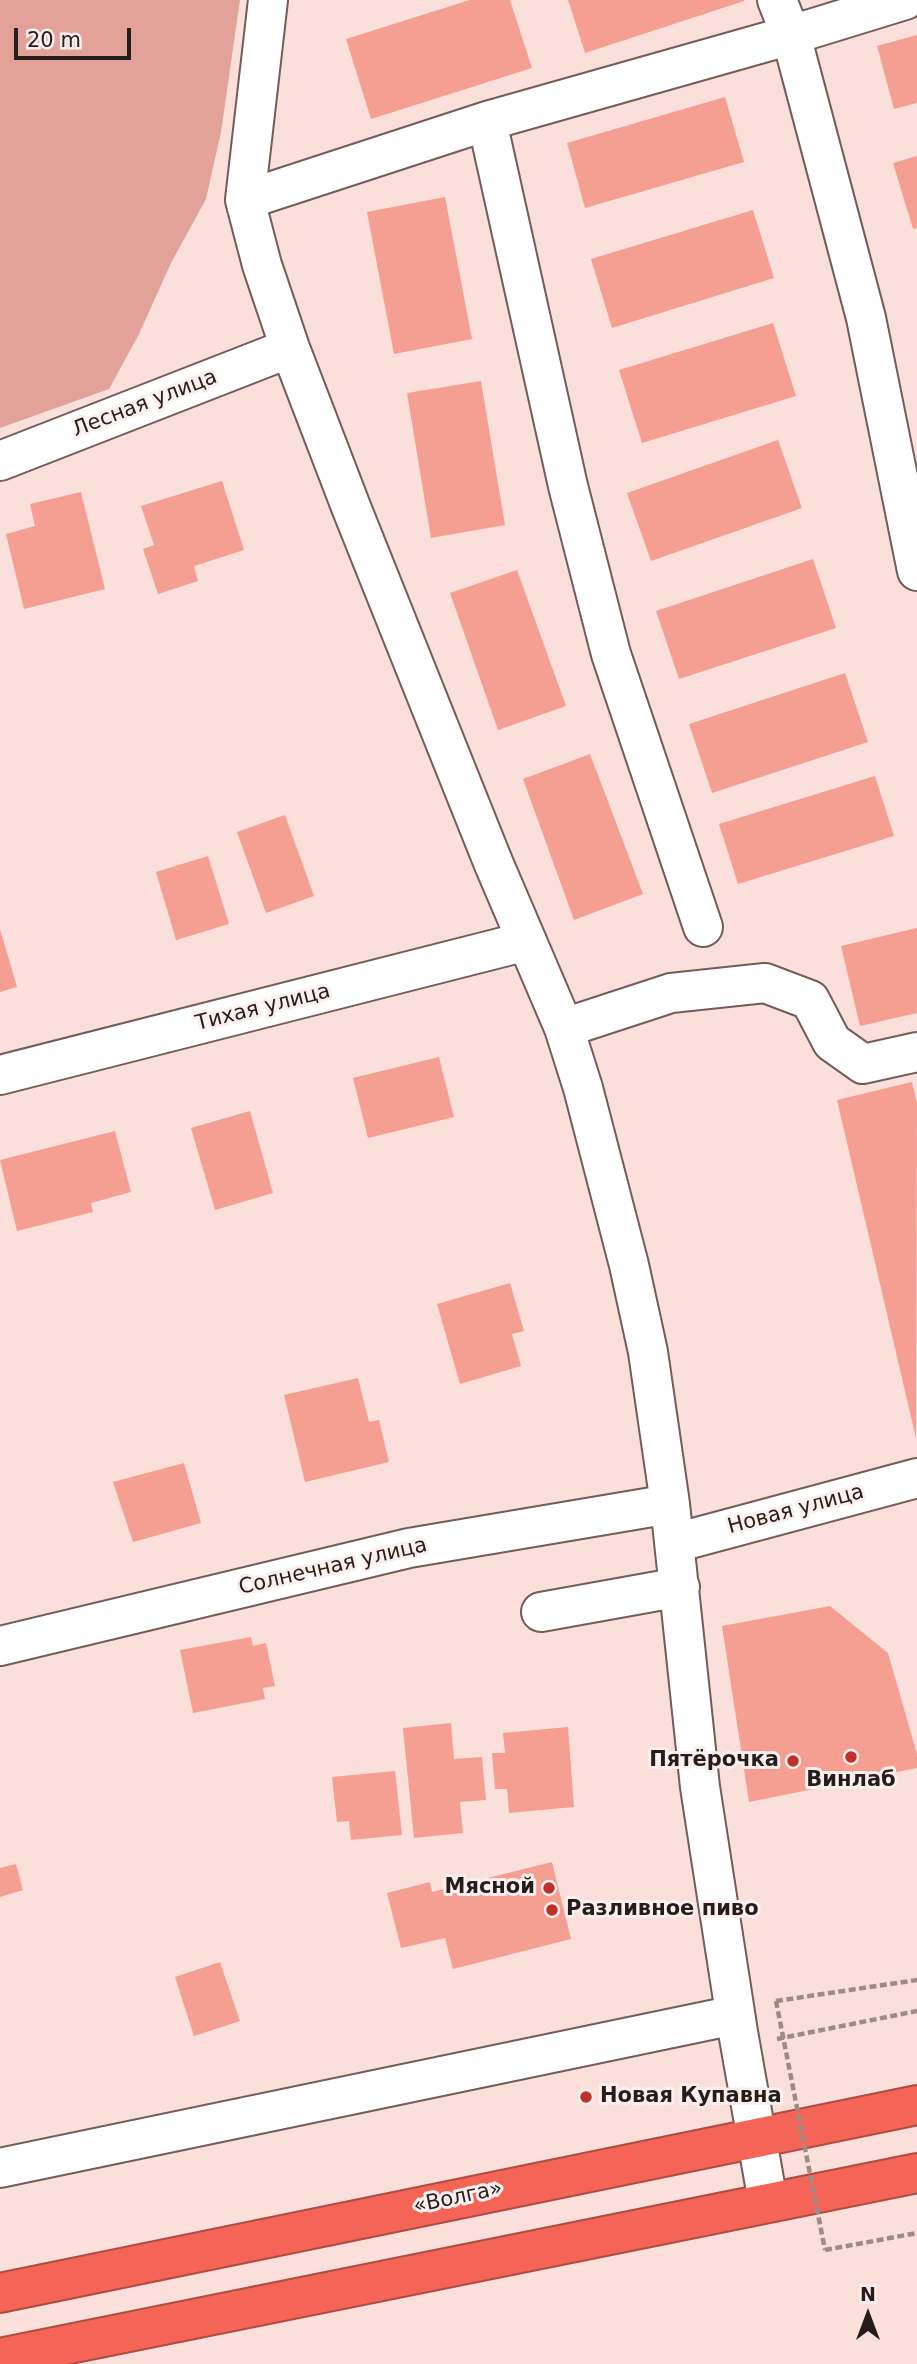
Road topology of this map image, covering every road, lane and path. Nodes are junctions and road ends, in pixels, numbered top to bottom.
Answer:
1 (268, 0) edge
2 (777, 0) edge
3 (905, 0) edge
4 (791, 35) junction
5 (486, 121) junction
6 (245, 200) junction
7 (290, 348) junction
8 (0, 461) edge
9 (917, 571) edge
10 (703, 928) dead end
11 (527, 941) junction
12 (564, 1028) junction
13 (917, 1052) edge
14 (0, 1075) edge
15 (917, 1478) edge
16 (670, 1504) junction
17 (675, 1544) junction
18 (680, 1587) junction
19 (541, 1612) dead end
20 (0, 1647) edge
21 (917, 1980) edge
22 (917, 2011) edge
23 (735, 2015) junction
24 (775, 2039) dead end
25 (917, 2105) edge
26 (757, 2137) junction
27 (0, 2168) edge
28 (917, 2173) edge
29 (768, 2203) junction
30 (917, 2233) edge
31 (0, 2293) edge
32 (0, 2358) edge

1 - 6 street
2 - 4 street
3 - 4 street
4 - 5 street
4 - 9 street
5 - 6 street
5 - 10 street
6 - 7 street
7 - 8 street, Лесная улица
7 - 11 street
11 - 12 street
11 - 14 street, Тихая улица
12 - 13 street
12 - 16 street
15 - 17 street, Новая улица
16 - 17 street
16 - 20 street, Солнечная улица
17 - 18 street
18 - 19 street
18 - 23 street
21 - 30 path, bridge
22 - 24 path
23 - 26 street
23 - 27 street
25 - 26 highway, «Волга»
26 - 29 street
26 - 31 highway, «Волга»
28 - 29 highway
29 - 32 highway

